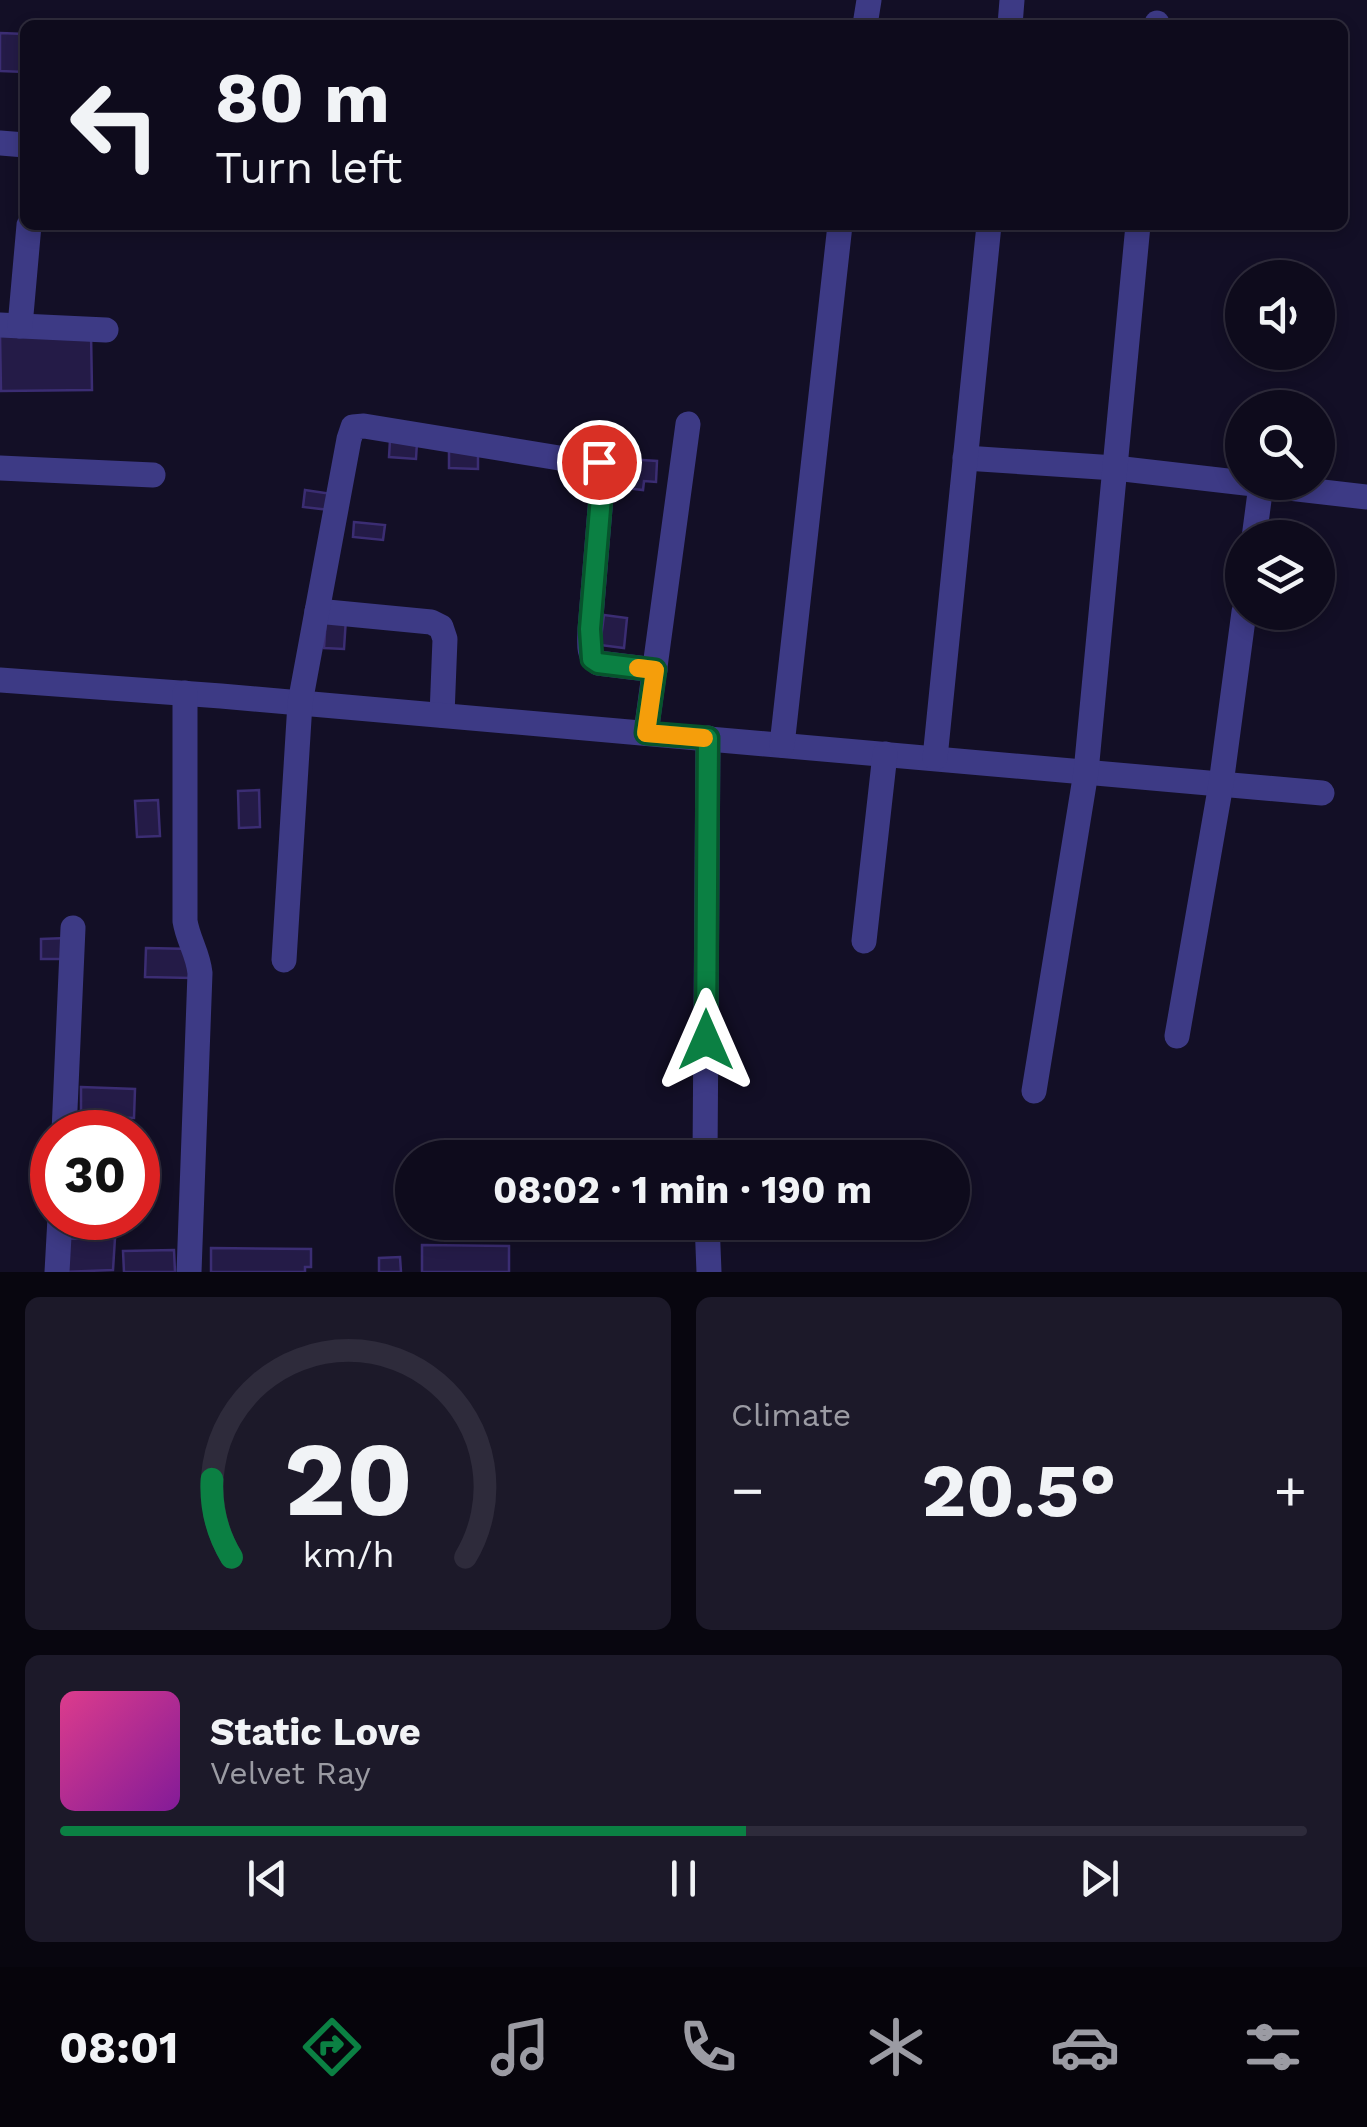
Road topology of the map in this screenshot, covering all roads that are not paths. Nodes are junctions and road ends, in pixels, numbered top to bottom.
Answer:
1 (29, 230) edge
2 (839, 230) edge
3 (989, 230) edge
4 (1138, 230) edge
5 (10, 326) edge
6 (106, 330) dead end
7 (688, 424) dead end
8 (966, 458) junction
9 (0, 468) edge
10 (1115, 468) junction
11 (153, 475) dead end
12 (1225, 481) edge
13 (1335, 493) edge
14 (1367, 497) edge
15 (318, 611) junction
16 (1242, 630) edge
17 (655, 670) junction
18 (0, 680) edge
19 (185, 694) junction
20 (300, 703) junction
21 (442, 715) junction
22 (646, 733) junction
23 (708, 738) junction
24 (782, 744) junction
25 (885, 754) junction
26 (935, 758) junction
27 (1086, 772) junction
28 (1221, 784) junction
29 (1322, 793) dead end
30 (73, 928) dead end
31 (864, 941) dead end
32 (284, 960) dead end
33 (1177, 1036) dead end
34 (1034, 1091) dead end
35 (65, 1110) edge
36 (704, 1140) edge
37 (58, 1240) edge
38 (708, 1240) edge
39 (56, 1272) edge
40 (189, 1272) edge
41 (709, 1272) edge

1 - 5 street
2 - 24 street
3 - 8 street
4 - 10 street
5 - 6 street
7 - 17 street
8 - 10 street
8 - 26 street
9 - 11 street
10 - 12 street
10 - 27 street
13 - 14 street
15 - 17 street
15 - 20 street
15 - 21 street
16 - 28 street
17 - 22 street
18 - 19 street
19 - 20 street
19 - 40 street
20 - 21 street
20 - 32 street
21 - 22 street
22 - 23 street
23 - 24 street
23 - 36 street
24 - 25 street
25 - 26 street
25 - 31 street
26 - 27 street
27 - 28 street
27 - 34 street
28 - 29 street
28 - 33 street
30 - 35 street
37 - 39 street
38 - 41 street

